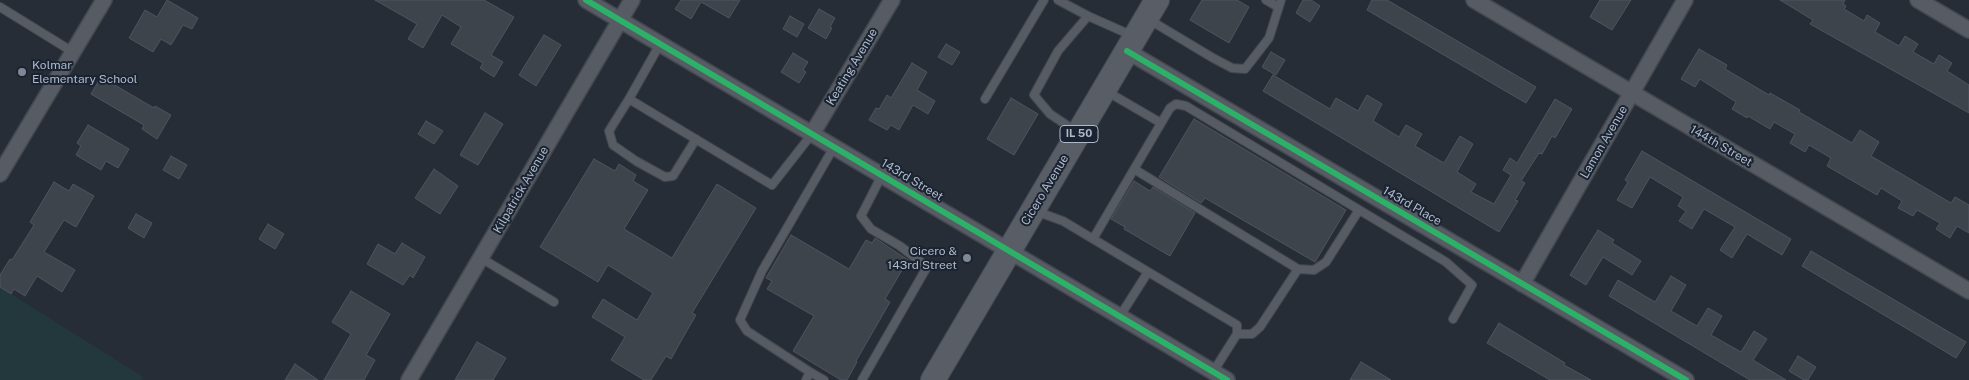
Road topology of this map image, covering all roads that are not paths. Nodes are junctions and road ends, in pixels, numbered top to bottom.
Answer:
1 (104, 0) edge
2 (586, 0) edge
3 (632, 0) edge
4 (892, 0) edge
5 (1044, 0) edge
6 (1058, 0) edge
7 (1266, 0) edge
8 (1685, 0) edge
9 (1918, 0) edge
10 (1482, 2) edge
11 (1279, 3) edge
12 (0, 7) edge
13 (1088, 16) junction
14 (620, 20) junction
15 (1142, 27) edge
16 (1969, 30) edge
17 (660, 44) junction
18 (73, 52) junction
19 (1104, 90) junction
20 (1632, 93) junction
21 (629, 99) junction
22 (985, 99) dead end
23 (1161, 123) junction
24 (812, 134) junction
25 (1079, 134) junction
26 (696, 139) junction
27 (834, 147) junction
28 (1134, 169) junction
29 (0, 174) edge
30 (882, 175) junction
31 (1034, 210) junction
32 (1359, 210) junction
33 (1093, 239) junction
34 (1010, 250) junction
35 (480, 258) junction
36 (1298, 268) junction
37 (1148, 272) junction
38 (1522, 284) junction
39 (1969, 291) edge
40 (554, 302) dead end
41 (1120, 316) junction
42 (1453, 319) dead end
43 (1237, 334) junction
44 (810, 372) junction
45 (1214, 372) junction
46 (938, 378) edge
47 (409, 380) edge
48 (806, 380) edge
49 (824, 380) edge
50 (862, 380) edge
51 (1227, 380) edge
52 (1686, 380) edge

1 - 18 street
2 - 14 street, 143rd Street
3 - 14 street, Kilpatrick Avenue
4 - 24 street, Keating Avenue
5 - 22 lane
6 - 13 lane
7 - 11 lane
8 - 20 street, Lamon Avenue
9 - 16 street
10 - 20 street, 144th Street
11 - 15 lane
12 - 18 lane
13 - 15 lane
13 - 25 lane
14 - 17 street, 143rd Street
14 - 35 street, Kilpatrick Avenue
15 - 19 main road, Cicero Avenue / IL 50
15 - 38 street, 143rd Place
17 - 21 lane
17 - 24 street, 143rd Street
18 - 29 street
19 - 23 lane
19 - 25 main road, Cicero Avenue / IL 50
20 - 38 street, Lamon Avenue
20 - 39 street, 144th Street
21 - 26 lane
21 - 26 lane
23 - 28 lane
23 - 32 lane
24 - 26 lane
24 - 27 street, 143rd Street
25 - 31 main road, Cicero Avenue / IL 50
27 - 30 street, 143rd Street
27 - 44 lane
28 - 33 lane
28 - 36 lane
30 - 34 street, 143rd Street
30 - 50 lane
31 - 33 lane
31 - 34 main road, Cicero Avenue / IL 50
32 - 36 lane
32 - 42 lane
33 - 37 lane
34 - 41 street, 143rd Street
34 - 46 main road, Cicero Avenue / IL 50
35 - 40 lane
35 - 47 street, Kilpatrick Avenue
36 - 43 lane
37 - 41 lane
37 - 43 lane
38 - 52 street, 143rd Place
41 - 45 street, 143rd Street
43 - 45 lane
44 - 48 lane
44 - 49 lane
45 - 51 street, 143rd Street

